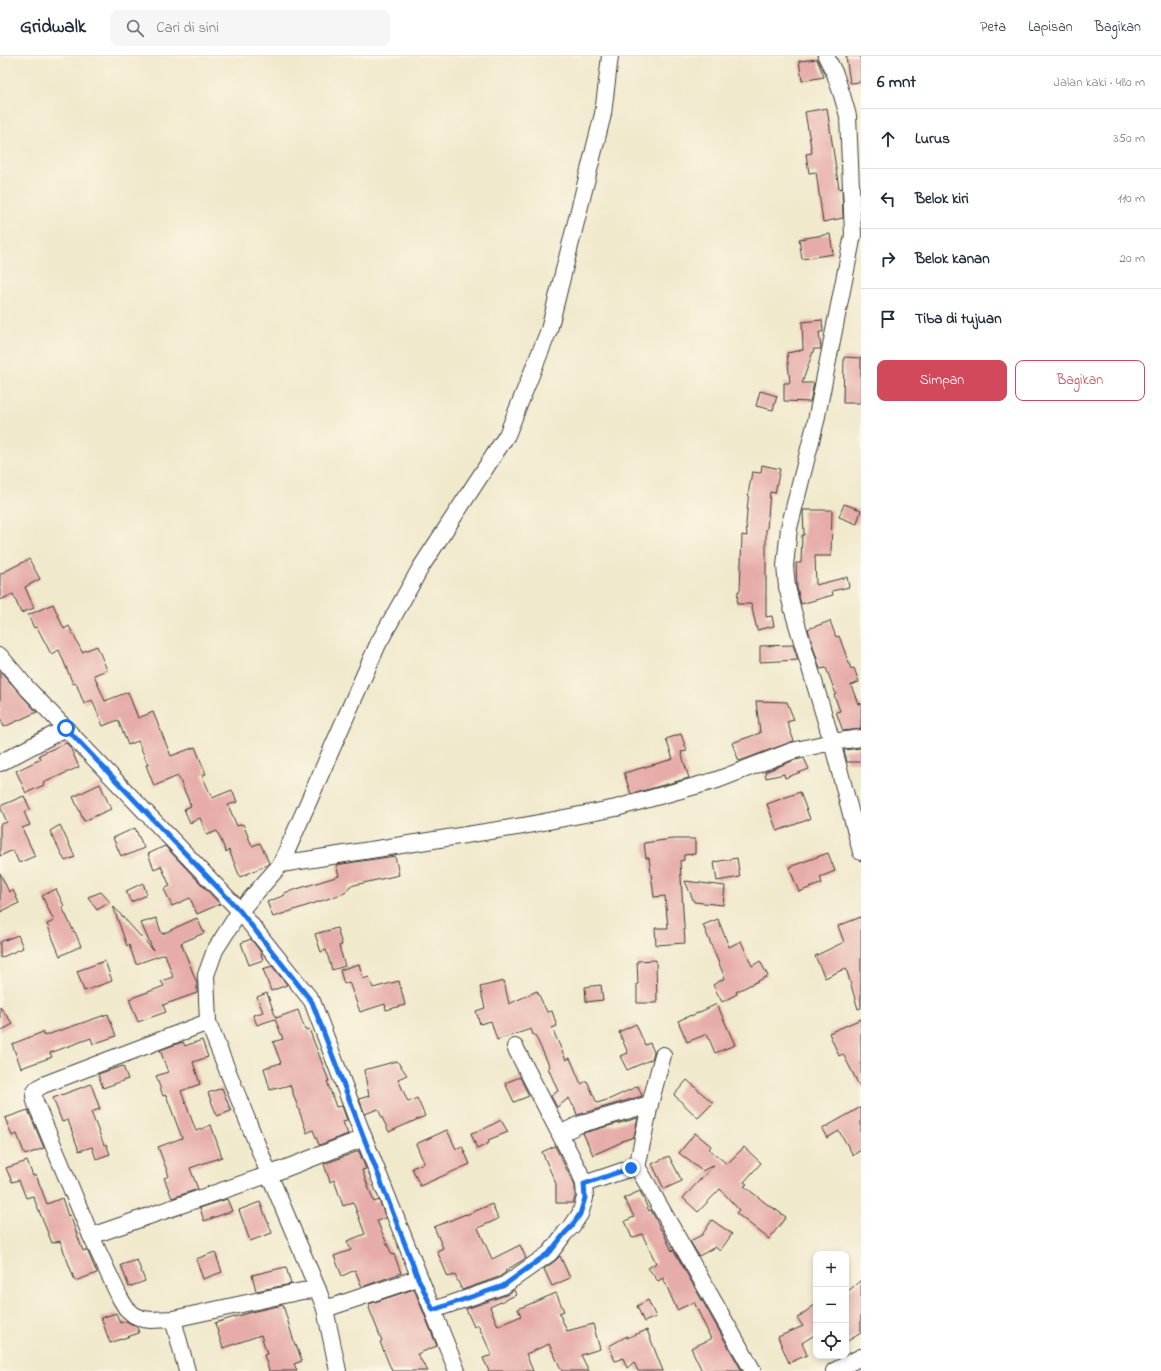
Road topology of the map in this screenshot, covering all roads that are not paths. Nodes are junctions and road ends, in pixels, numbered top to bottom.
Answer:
1 (610, 56) edge
2 (826, 56) edge
3 (857, 234) edge
4 (0, 656) edge
5 (66, 728) junction
6 (861, 738) edge
7 (832, 742) junction
8 (0, 763) edge
9 (861, 852) edge
10 (281, 864) junction
11 (240, 911) junction
12 (208, 1022) junction
13 (514, 1047) dead end
14 (663, 1055) dead end
15 (650, 1104) junction
16 (560, 1134) junction
17 (364, 1138) junction
18 (637, 1168) junction
19 (278, 1171) junction
20 (584, 1184) junction
21 (91, 1236) junction
22 (418, 1278) junction
23 (318, 1290) junction
24 (325, 1309) junction
25 (433, 1310) junction
26 (173, 1319) junction
27 (861, 1357) edge
28 (187, 1371) edge
29 (338, 1371) edge
30 (457, 1371) edge
31 (752, 1371) edge
32 (834, 1371) edge

1 - 10 street
2 - 3 street
3 - 7 street
4 - 5 street
5 - 8 street
5 - 11 street
6 - 7 street
7 - 9 street
7 - 10 street
10 - 11 street
11 - 12 street
11 - 17 street
12 - 19 street
12 - 21 street
13 - 16 street
14 - 15 street
15 - 16 street
15 - 18 street
16 - 20 street
17 - 19 street
17 - 22 street
18 - 20 street
18 - 31 street
19 - 21 street
19 - 23 street
20 - 25 street
21 - 26 street
22 - 24 street
22 - 25 street
23 - 24 street
23 - 26 street
24 - 29 street
25 - 30 street
26 - 28 street
27 - 32 street

